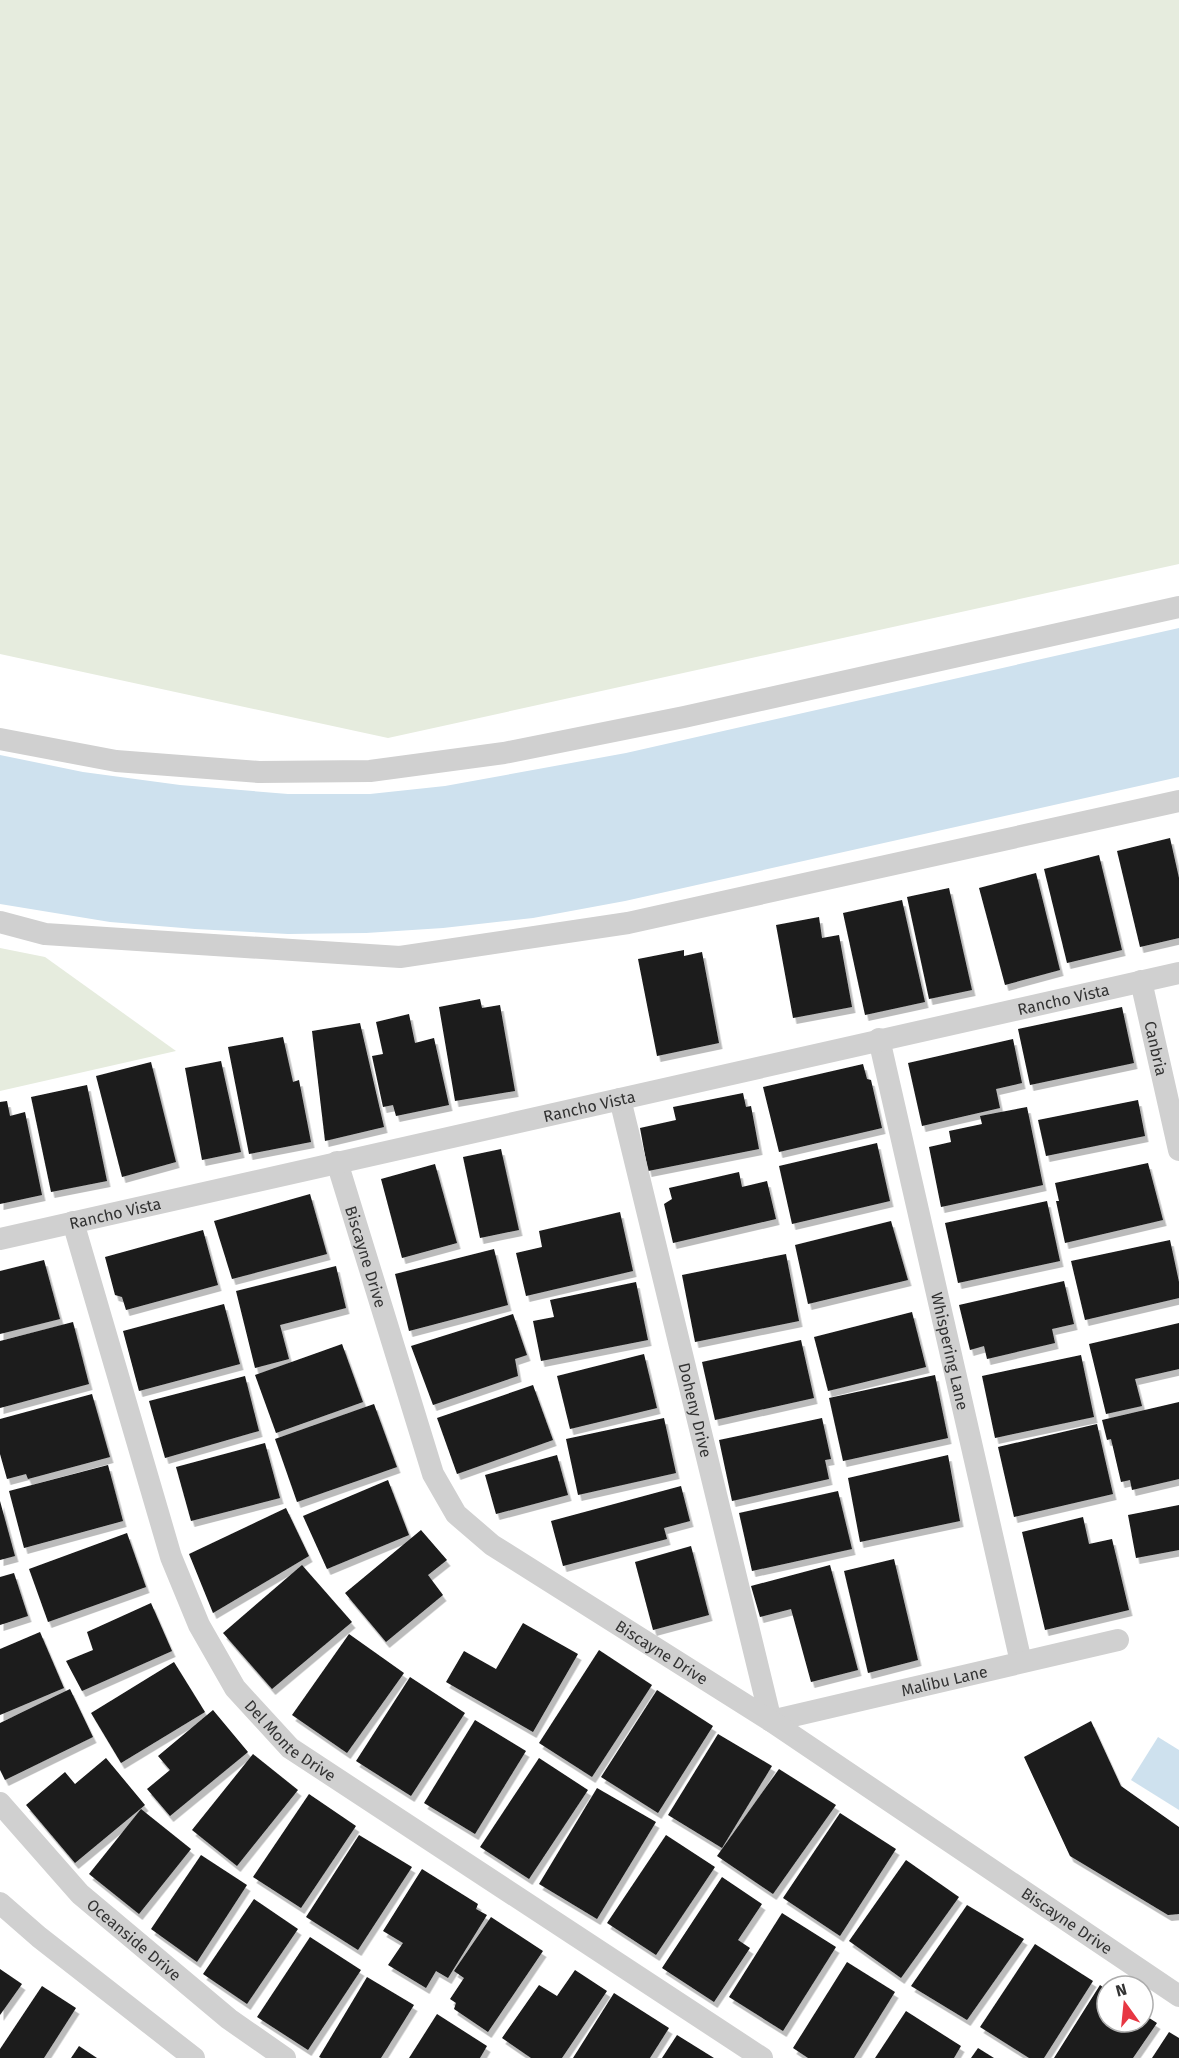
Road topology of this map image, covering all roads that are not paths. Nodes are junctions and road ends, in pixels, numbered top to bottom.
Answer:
1 (1179, 607) edge
2 (0, 739) edge
3 (1179, 801) edge
4 (0, 922) edge
5 (1179, 973) edge
6 (1141, 981) junction
7 (879, 1039) junction
8 (620, 1099) junction
9 (1179, 1150) edge
10 (337, 1162) junction
11 (73, 1222) junction
12 (0, 1239) edge
13 (1118, 1640) dead end
14 (1021, 1662) junction
15 (771, 1722) junction
16 (0, 1803) edge
17 (0, 1904) edge
18 (1179, 1996) edge
19 (194, 2058) edge
20 (285, 2058) edge
21 (762, 2058) edge

1 - 2 lane
3 - 4 lane
5 - 6 lane, Rancho Vista
6 - 7 lane, Rancho Vista
6 - 9 lane, Canbria
7 - 8 lane, Rancho Vista
7 - 14 lane, Whispering Lane
8 - 10 lane, Rancho Vista
8 - 15 lane, Doheny Drive
10 - 11 lane, Rancho Vista
10 - 15 lane, Biscayne Drive
11 - 12 lane, Rancho Vista
11 - 21 lane, Del Monte Drive
13 - 14 lane, Malibu Lane
14 - 15 lane, Malibu Lane
15 - 18 lane, Biscayne Drive
16 - 20 lane, Oceanside Drive
17 - 19 lane

